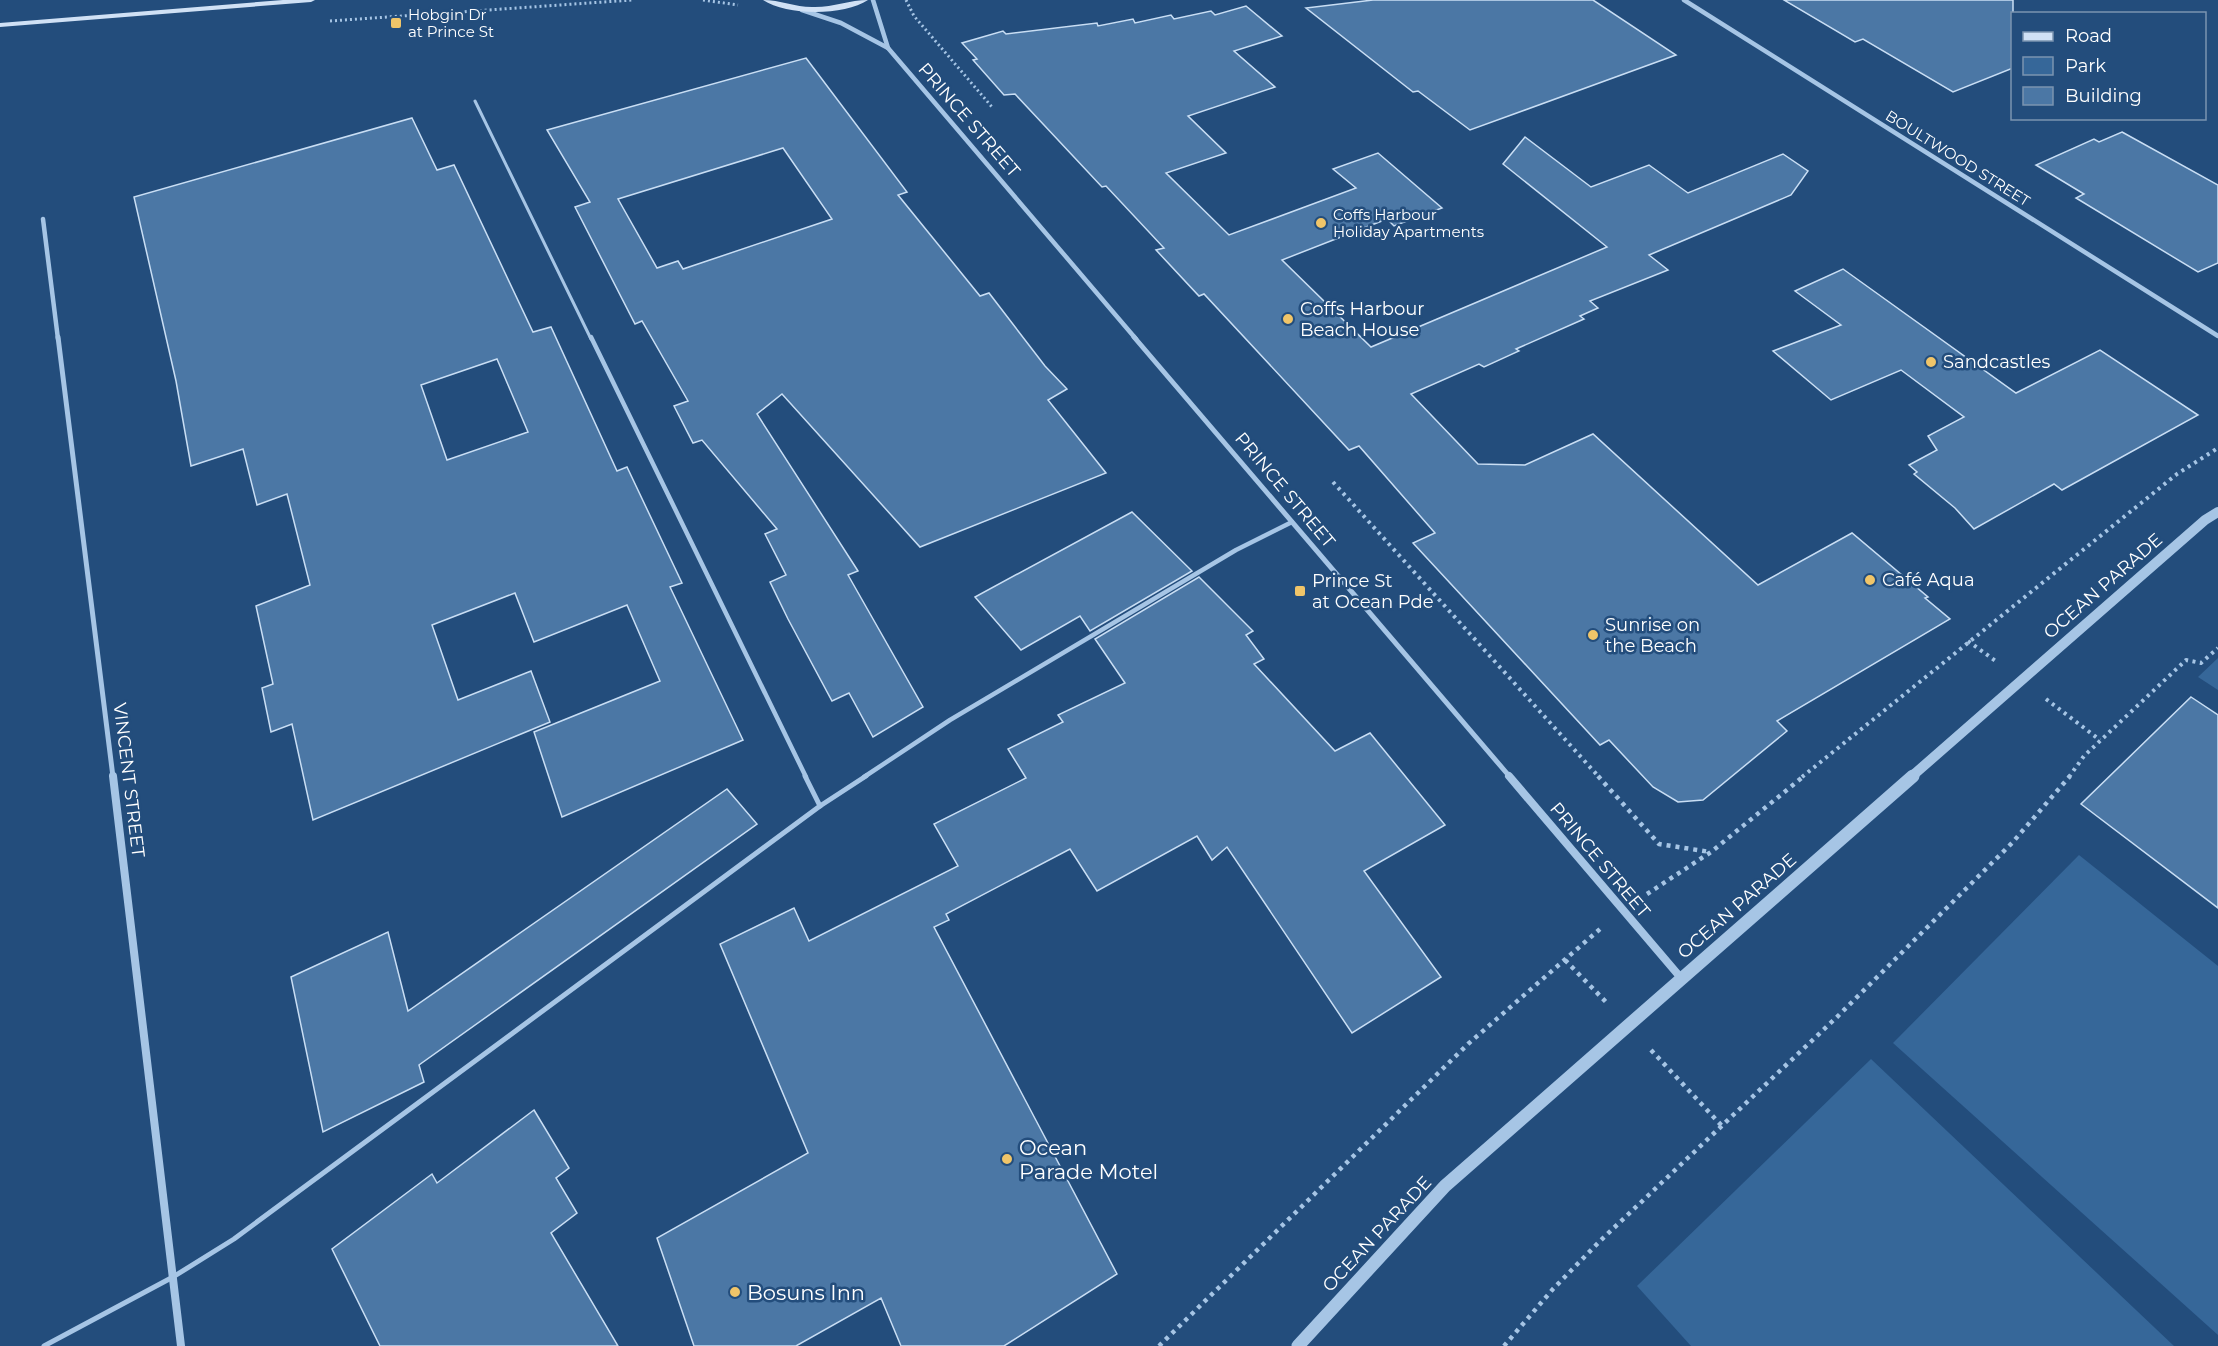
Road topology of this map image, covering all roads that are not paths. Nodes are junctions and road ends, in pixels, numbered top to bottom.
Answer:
1 (311, 0) edge
2 (767, 0) edge
3 (864, 0) edge
4 (873, 0) edge
5 (1684, 0) edge
6 (802, 10) junction
7 (0, 25) edge
8 (888, 48) junction
9 (475, 101) dead end
10 (43, 219) dead end
11 (2218, 336) edge
12 (2218, 512) edge
13 (1292, 522) junction
14 (820, 806) junction
15 (1682, 978) junction
16 (173, 1277) junction
17 (44, 1346) edge
18 (181, 1346) edge
19 (1298, 1346) edge

1 - 7 main road
2 - 6 main road
3 - 6 main road
4 - 8 street, PRINCE STREET
5 - 11 street, BOULTWOOD STREET
6 - 8 street, PRINCE STREET
8 - 13 street, PRINCE STREET
9 - 14 lane
10 - 16 street, VINCENT STREET
12 - 15 street, OCEAN PARADE
13 - 14 lane
13 - 15 street, PRINCE STREET
14 - 16 lane
15 - 19 street, OCEAN PARADE
16 - 17 lane
16 - 18 street, VINCENT STREET

